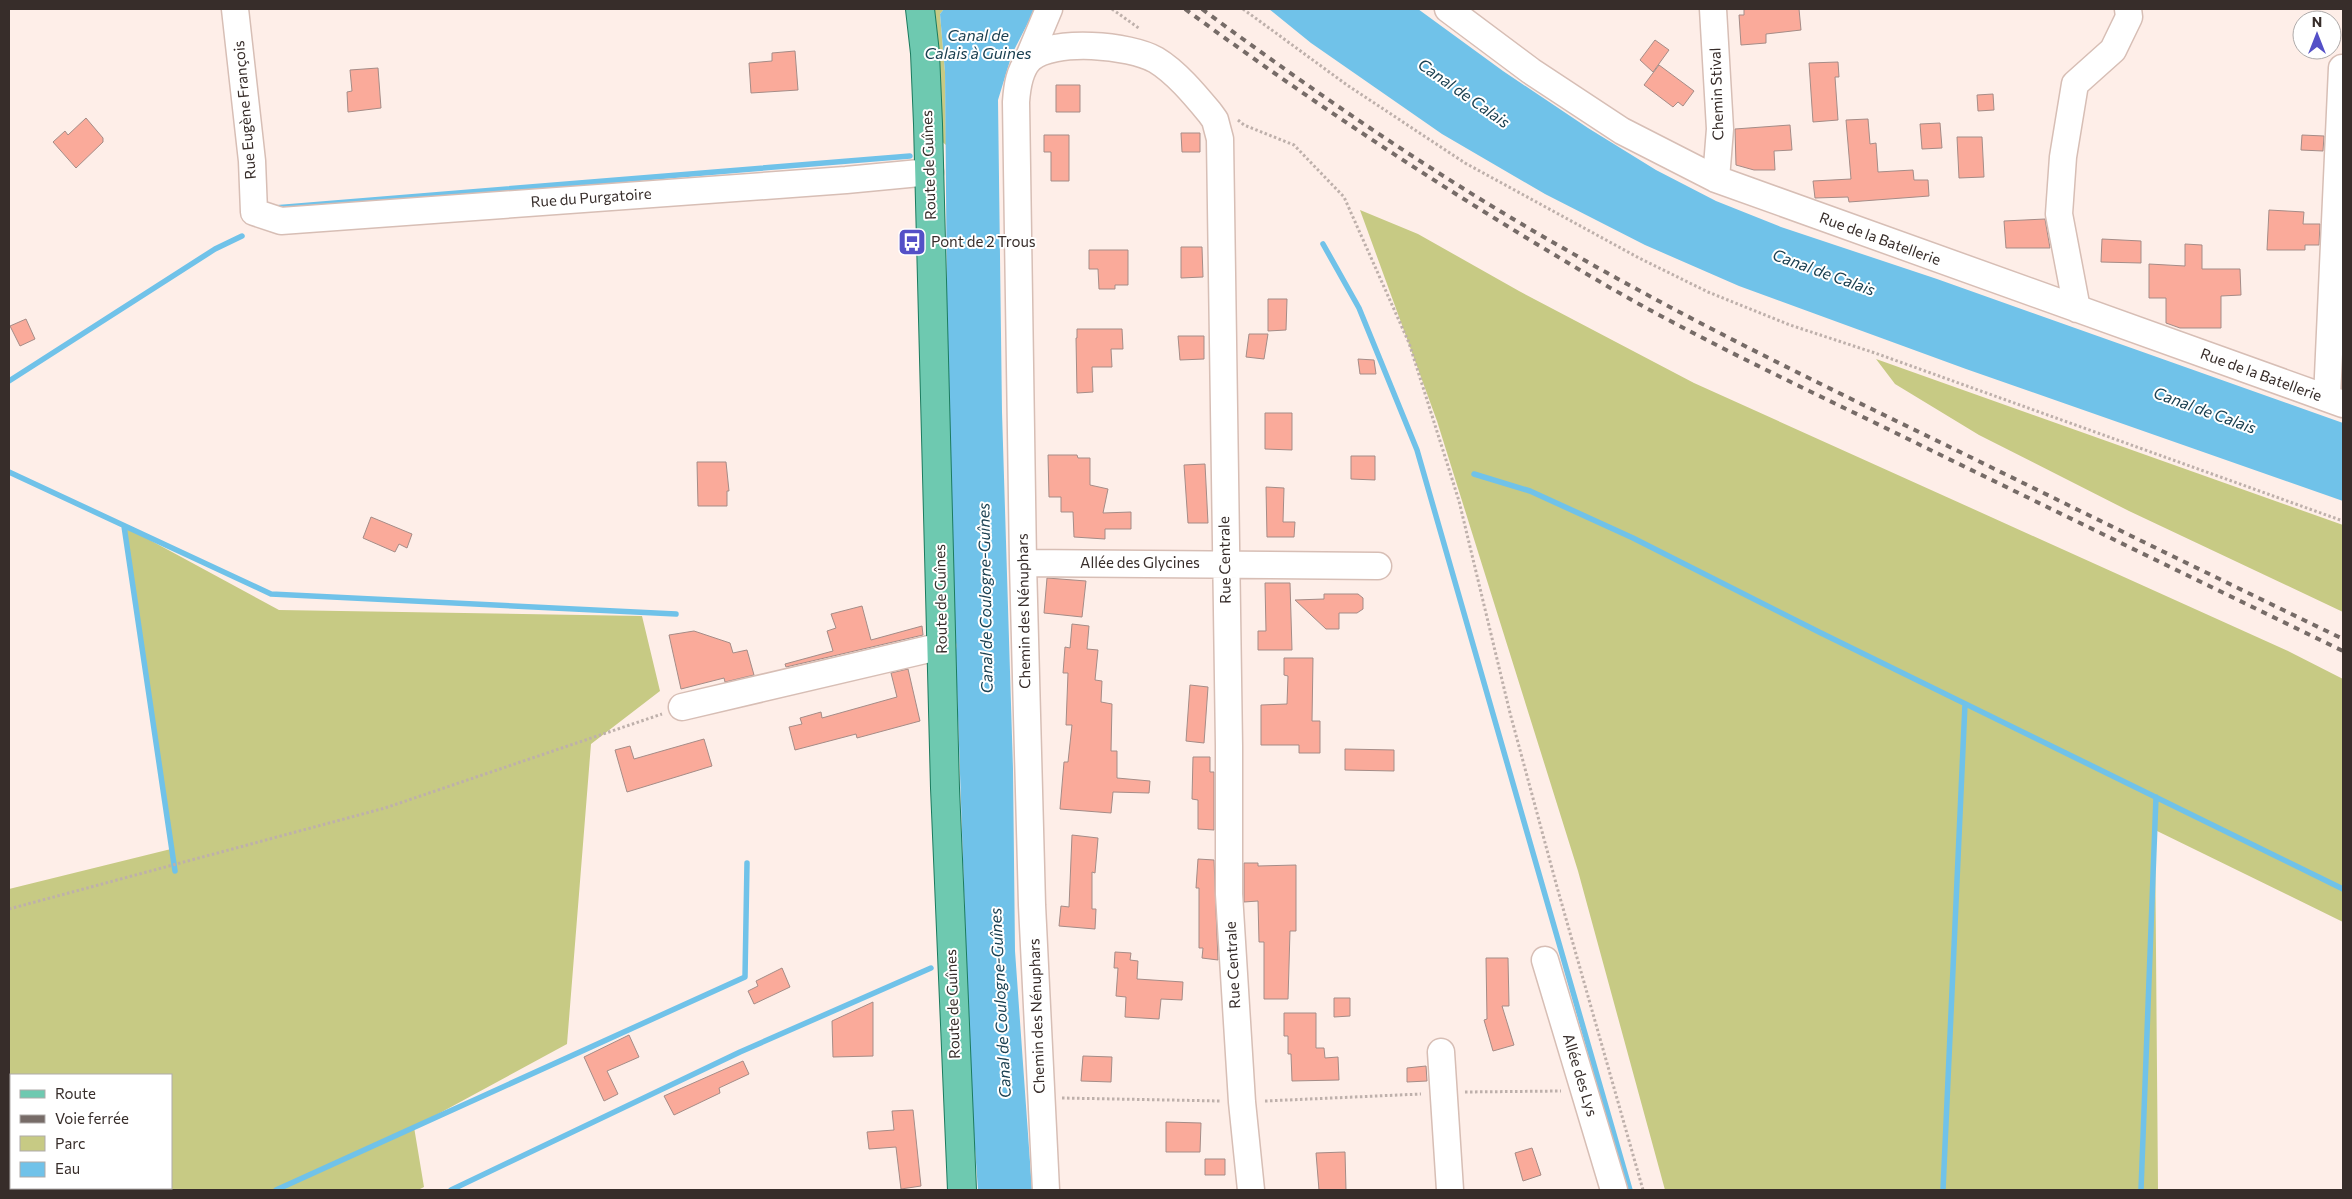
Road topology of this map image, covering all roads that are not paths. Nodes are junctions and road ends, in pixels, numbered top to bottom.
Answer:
1 (235, 9) edge
2 (1049, 9) edge
3 (1448, 9) edge
4 (1713, 9) edge
5 (2128, 9) edge
6 (923, 11) edge
7 (1026, 64) junction
8 (2342, 68) edge
9 (930, 172) junction
10 (1716, 179) junction
11 (254, 212) joint
12 (2077, 309) junction
13 (2335, 401) edge
14 (1023, 562) junction
15 (1225, 564) junction
16 (1378, 566) dead end
17 (942, 646) junction
18 (682, 707) road end
19 (1545, 960) dead end
20 (1441, 1052) dead end
21 (962, 1190) edge
22 (1046, 1190) edge
23 (1251, 1190) edge
24 (1450, 1190) edge
25 (1614, 1190) edge

1 - 11 street, Rue Eugène François
2 - 7 street, Chemin des Nénuphars
3 - 10 street, Rue de la Batellerie
4 - 10 street, Chemin Stival
5 - 12 street
6 - 9 main road, Route de Guînes
7 - 14 street, Chemin des Nénuphars
7 - 15 street, Rue Centrale
8 - 13 street
9 - 11 street, Rue du Purgatoire
9 - 17 main road, Route de Guînes
10 - 12 street, Rue de la Batellerie
12 - 13 street, Rue de la Batellerie
14 - 15 street, Allée des Glycines
14 - 22 street, Chemin des Nénuphars
15 - 16 street, Allée des Glycines
15 - 23 street, Rue Centrale
17 - 18 street
17 - 21 main road, Route de Guînes
19 - 25 street, Allée des Lys
20 - 24 street

